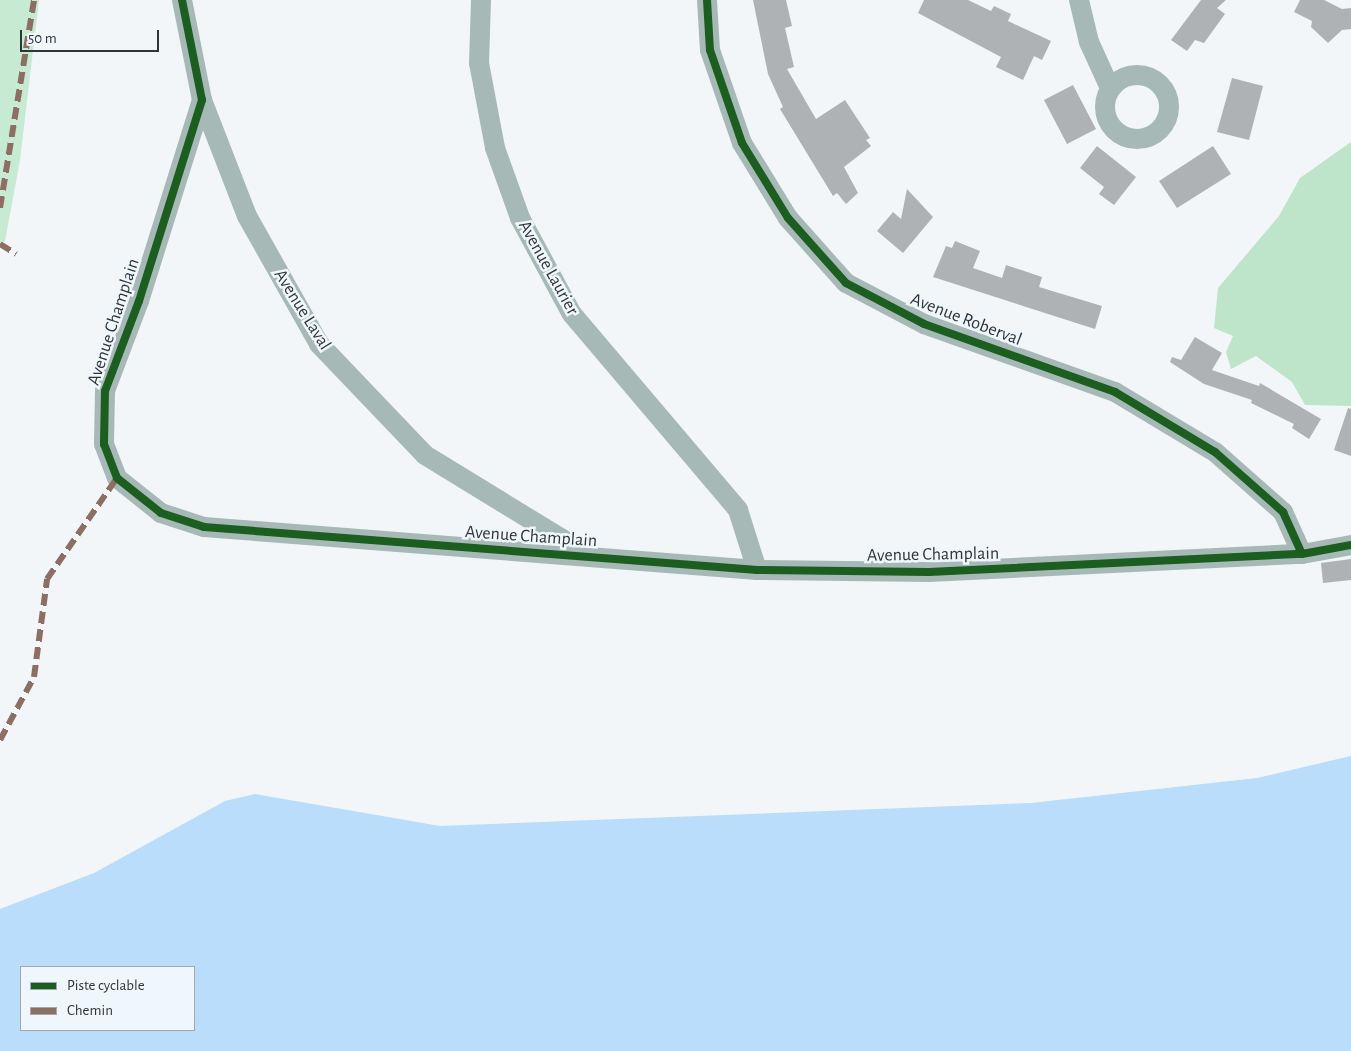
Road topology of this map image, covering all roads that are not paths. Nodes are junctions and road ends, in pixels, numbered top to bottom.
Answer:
1 (182, 0) edge
2 (481, 0) edge
3 (707, 0) edge
4 (1079, 0) edge
5 (1110, 88) dead end
6 (202, 100) junction
7 (1351, 545) edge
8 (564, 554) junction
9 (1302, 554) junction
10 (756, 570) junction

1 - 6 street, Avenue Laval
2 - 10 street, Avenue Laurier
3 - 9 street, Avenue Roberval
4 - 5 street
6 - 8 street, Avenue Laval
6 - 8 street, Avenue Champlain
7 - 9 street, Avenue Champlain
8 - 10 street, Avenue Champlain
9 - 10 street, Avenue Champlain

